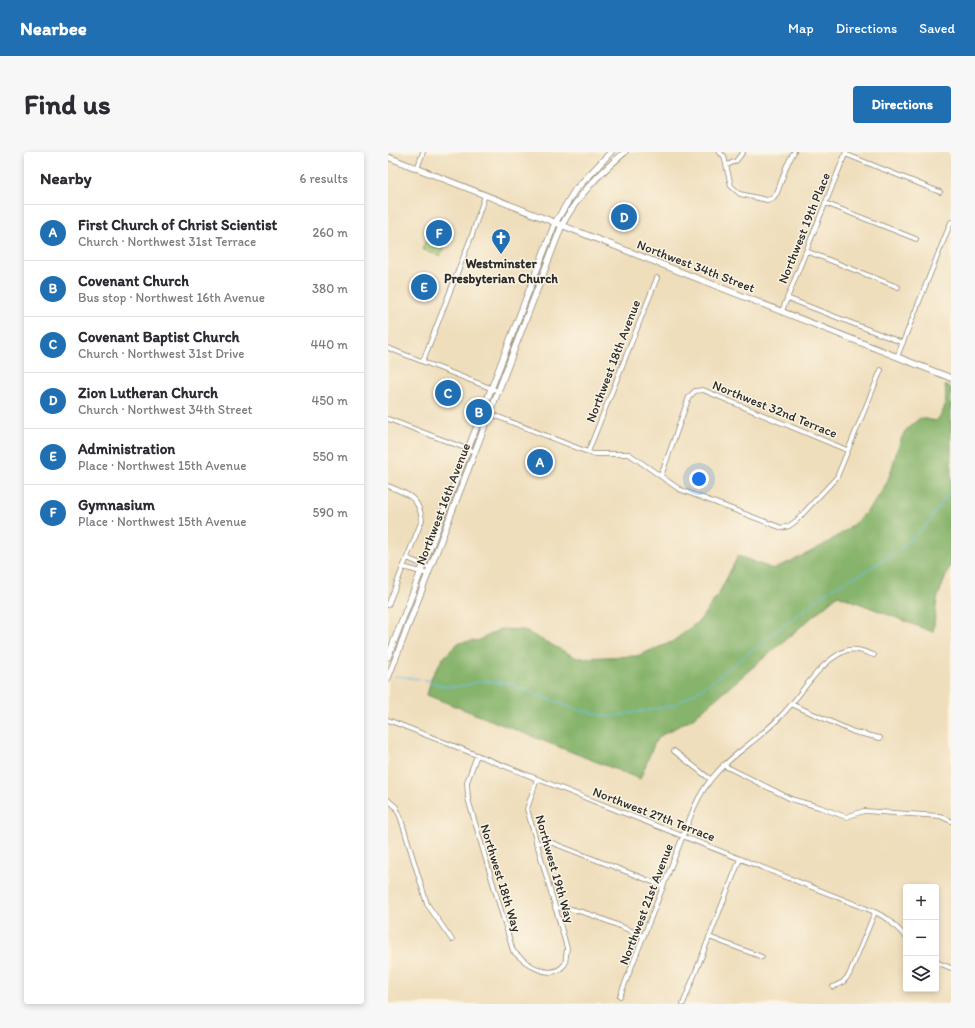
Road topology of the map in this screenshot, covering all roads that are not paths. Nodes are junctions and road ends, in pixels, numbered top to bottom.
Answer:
1 (423, 152) edge
2 (611, 152) edge
3 (625, 152) edge
4 (719, 152) edge
5 (743, 152) edge
6 (794, 152) edge
7 (845, 153) edge
8 (388, 157) edge
9 (727, 165) junction
10 (417, 169) junction
11 (940, 192) dead end
12 (485, 195) junction
13 (825, 203) junction
14 (951, 222) edge
15 (556, 223) junction
16 (562, 225) junction
17 (916, 239) dead end
18 (806, 251) junction
19 (657, 278) dead end
20 (898, 287) dead end
21 (787, 298) junction
22 (521, 310) junction
23 (782, 311) junction
24 (528, 313) junction
25 (903, 343) junction
26 (388, 348) edge
27 (897, 357) junction
28 (424, 361) junction
29 (881, 370) dead end
30 (951, 378) edge
31 (491, 388) junction
32 (498, 391) junction
33 (483, 411) junction
34 (490, 414) junction
35 (388, 419) edge
36 (468, 449) junction
37 (847, 450) junction
38 (475, 452) junction
39 (588, 452) junction
40 (661, 476) junction
41 (388, 486) edge
42 (407, 558) junction
43 (423, 565) junction
44 (404, 567) junction
45 (429, 571) junction
46 (420, 573) junction
47 (388, 605) edge
48 (394, 640) junction
49 (401, 643) junction
50 (874, 655) dead end
51 (388, 657) edge
52 (388, 678) edge
53 (791, 704) junction
54 (388, 720) edge
55 (880, 738) dead end
56 (674, 751) dead end
57 (477, 755) junction
58 (724, 765) junction
59 (537, 779) junction
60 (710, 780) junction
61 (388, 800) edge
62 (951, 821) edge
63 (683, 836) junction
64 (536, 843) junction
65 (740, 859) junction
66 (663, 886) junction
67 (555, 908) junction
68 (875, 912) junction
69 (903, 934) edge
70 (644, 936) junction
71 (709, 937) junction
72 (452, 940) dead end
73 (762, 957) dead end
74 (939, 963) edge
75 (563, 966) joint
76 (951, 968) edge
77 (833, 987) dead end
78 (620, 996) dead end
79 (683, 1004) edge

1 - 10 street
2 - 15 main road, Northwest 16th Avenue
3 - 16 main road, Northwest 16th Avenue
4 - 9 street
5 - 9 street
6 - 9 street
7 - 11 street
7 - 13 street, Northwest 19th Place
8 - 10 main road, Northwest 34th Street
10 - 12 main road, Northwest 34th Street
12 - 15 main road, Northwest 34th Street
12 - 28 street
13 - 17 street
13 - 18 street, Northwest 19th Place
14 - 25 street
15 - 16 main road, Northwest 34th Street
15 - 22 main road, Northwest 16th Avenue
16 - 23 main road, Northwest 34th Street
16 - 24 main road, Northwest 16th Avenue
18 - 20 street
18 - 21 street, Northwest 19th Place
19 - 39 street, Northwest 18th Avenue
21 - 23 street, Northwest 19th Place
21 - 25 street
22 - 24 main road
22 - 31 main road, Northwest 16th Avenue
23 - 27 main road, Northwest 34th Street
24 - 32 main road, Northwest 16th Avenue
25 - 27 street
26 - 28 street
27 - 30 main road, Northwest 34th Street
28 - 31 street
29 - 37 street
31 - 32 street
31 - 33 main road, Northwest 16th Avenue
32 - 34 main road, Northwest 16th Avenue
33 - 34 street
33 - 36 main road, Northwest 16th Avenue
34 - 38 main road, Northwest 16th Avenue
34 - 39 street
35 - 36 street
36 - 38 street
36 - 43 main road, Northwest 16th Avenue
37 - 40 street
37 - 40 street, Northwest 32nd Terrace
38 - 45 main road, Northwest 16th Avenue
39 - 40 street
41 - 42 street
42 - 43 street
42 - 44 street
43 - 45 street
43 - 46 main road, Northwest 16th Avenue
44 - 46 street
44 - 47 street
45 - 46 street
45 - 49 main road, Northwest 16th Avenue
46 - 48 main road, Northwest 16th Avenue
48 - 49 main road
48 - 51 main road, Northwest 16th Avenue
49 - 52 main road, Northwest 16th Avenue
50 - 53 street, Northwest 21st Avenue
53 - 55 street
53 - 58 street, Northwest 21st Avenue
54 - 57 street, Northwest 27th Terrace
56 - 60 street
57 - 59 street, Northwest 27th Terrace
57 - 75 street, Northwest 18th Way
58 - 60 street, Northwest 21st Avenue
58 - 62 street
59 - 63 street, Northwest 27th Terrace
59 - 64 street, Northwest 19th Way
60 - 63 street, Northwest 21st Avenue
61 - 72 street
63 - 65 street, Northwest 27th Terrace
63 - 66 street, Northwest 21st Avenue
64 - 66 street
64 - 67 street, Northwest 19th Way
65 - 68 street, Northwest 27th Terrace
65 - 71 street
66 - 70 street, Northwest 21st Avenue
67 - 70 street
67 - 75 street, Northwest 19th Way
68 - 69 street, Northwest 27th Terrace
68 - 77 street
70 - 78 street, Northwest 21st Avenue
71 - 73 street
71 - 79 street
74 - 76 street

